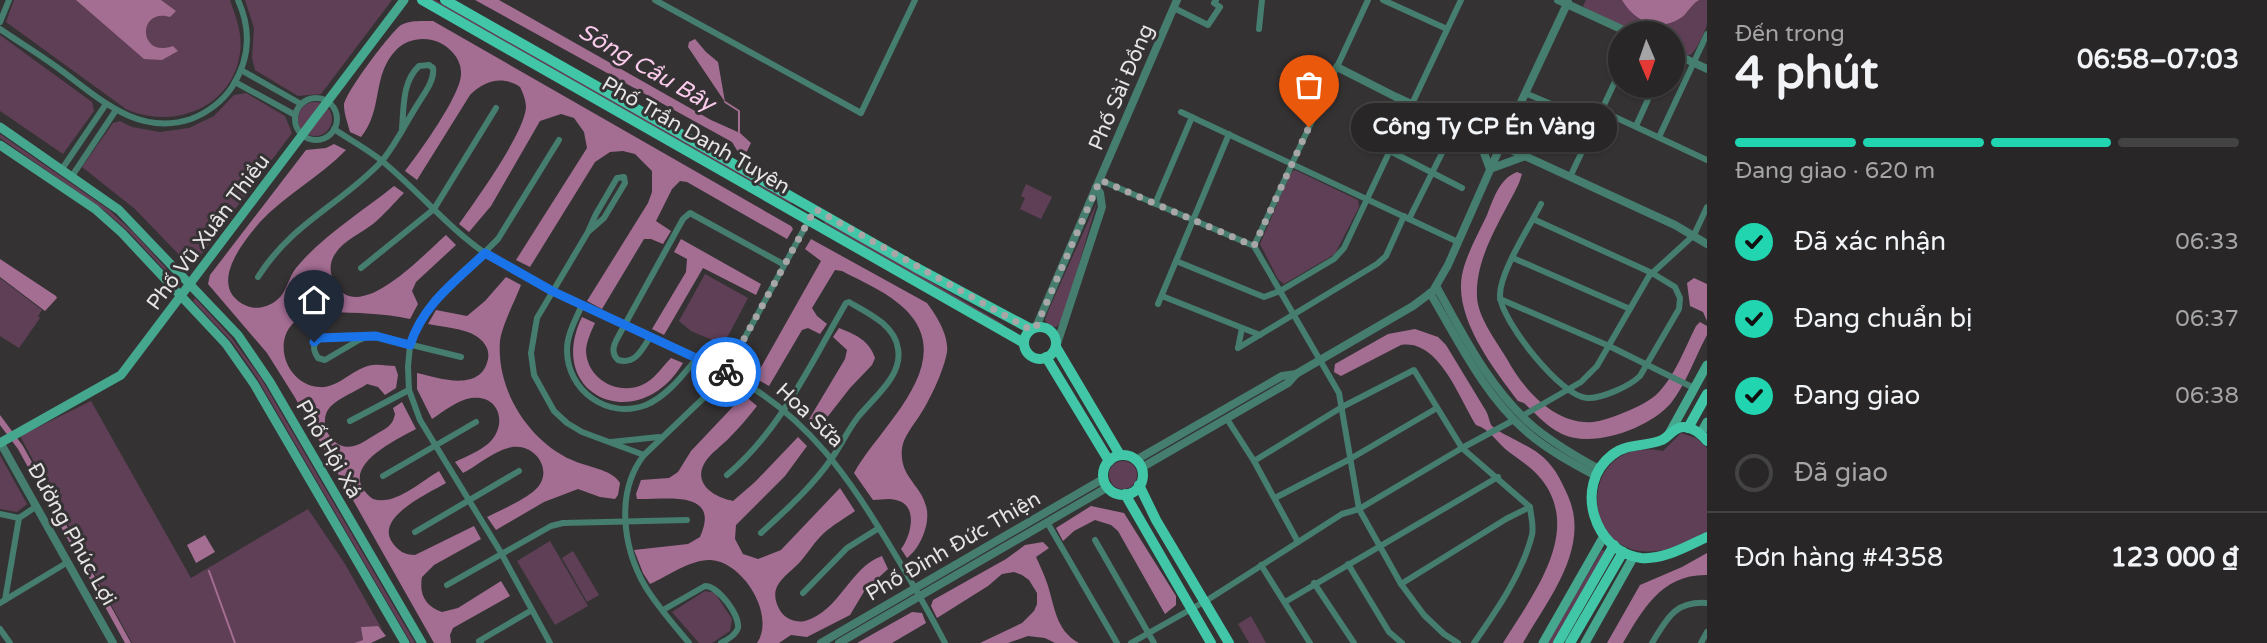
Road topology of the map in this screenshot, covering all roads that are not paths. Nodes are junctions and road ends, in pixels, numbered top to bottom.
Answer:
1 (9, 0) edge
2 (238, 0) edge
3 (404, 0) edge
4 (422, 0) edge
5 (444, 0) edge
6 (655, 0) edge
7 (915, 0) edge
8 (1262, 0) edge
9 (1368, 0) edge
10 (1383, 0) edge
11 (1461, 0) edge
12 (1218, 3) edge
13 (1566, 3) edge
14 (1176, 4) edge
15 (0, 22) edge
16 (1608, 23) edge
17 (0, 29) edge
18 (1259, 29) dead end
19 (1447, 29) junction
20 (1707, 34) edge
21 (1685, 59) edge
22 (1692, 62) junction
23 (1337, 68) junction
24 (1707, 69) edge
25 (241, 70) junction
26 (235, 82) junction
27 (1525, 93) junction
28 (1608, 98) edge
29 (1649, 98) edge
30 (327, 102) junction
31 (106, 104) junction
32 (302, 104) junction
33 (1412, 104) junction
34 (496, 108) dead end
35 (116, 110) junction
36 (1602, 111) junction
37 (1181, 112) dead end
38 (295, 115) junction
39 (1192, 117) junction
40 (1512, 121) junction
41 (1596, 123) junction
42 (1456, 125) junction
43 (1636, 126) junction
44 (0, 127) edge
45 (402, 128) junction
46 (334, 129) junction
47 (1229, 134) junction
48 (1477, 134) junction
49 (302, 135) junction
50 (1659, 137) junction
51 (559, 140) dead end
52 (0, 145) edge
53 (1501, 145) junction
54 (1390, 151) junction
55 (1525, 156) junction
56 (1707, 160) edge
57 (382, 161) junction
58 (1292, 164) junction
59 (62, 169) junction
60 (1490, 169) junction
61 (1432, 172) junction
62 (72, 176) junction
63 (1570, 177) junction
64 (1098, 183) junction
65 (1462, 188) dead end
66 (1367, 199) junction
67 (1155, 204) junction
68 (1541, 204) dead end
69 (1707, 206) edge
70 (433, 209) junction
71 (815, 209) junction
72 (1407, 218) junction
73 (1533, 219) junction
74 (1193, 220) junction
75 (808, 221) junction
76 (589, 232) junction
77 (1694, 235) junction
78 (1458, 242) junction
79 (1707, 244) edge
80 (1254, 246) junction
81 (485, 253) junction
82 (1513, 258) junction
83 (1176, 261) junction
84 (783, 264) junction
85 (361, 268) dead end
86 (1652, 273) junction
87 (258, 277) dead end
88 (190, 285) junction
89 (1433, 289) junction
90 (552, 291) junction
91 (1280, 291) junction
92 (181, 296) junction
93 (1162, 296) junction
94 (1500, 299) junction
95 (1158, 304) dead end
96 (582, 305) junction
97 (1630, 309) junction
98 (1293, 315) junction
99 (624, 325) junction
100 (1034, 328) junction
101 (1242, 328) junction
102 (1260, 335) junction
103 (370, 336) junction
104 (650, 337) junction
105 (1024, 343) junction
106 (410, 345) junction
107 (1609, 346) junction
108 (1056, 347) junction
109 (461, 357) dead end
110 (1046, 357) junction
111 (696, 358) junction
112 (1319, 360) junction
113 (1707, 365) edge
114 (1647, 366) junction
115 (726, 372) junction
116 (1296, 373) junction
117 (1694, 388) junction
118 (409, 390) junction
119 (1567, 390) junction
120 (1707, 394) edge
121 (1342, 407) junction
122 (1437, 408) junction
123 (785, 410) junction
124 (1518, 418) junction
125 (1227, 419) junction
126 (350, 421) dead end
127 (476, 422) dead end
128 (1707, 422) edge
129 (1688, 428) junction
130 (660, 437) junction
131 (1704, 437) edge
132 (1666, 438) junction
133 (5, 440) edge
134 (609, 442) junction
135 (436, 447) junction
136 (1462, 447) junction
137 (644, 455) junction
138 (1120, 455) junction
139 (832, 458) junction
140 (1350, 459) junction
141 (1109, 461) junction
142 (1254, 461) junction
143 (1138, 464) junction
144 (519, 471) dead end
145 (1597, 473) junction
146 (727, 475) dead end
147 (383, 476) dead end
148 (1498, 477) junction
149 (1105, 483) junction
150 (1139, 485) junction
151 (1125, 494) junction
152 (1275, 498) junction
153 (469, 501) junction
154 (37, 506) junction
155 (1531, 507) junction
156 (1062, 508) junction
157 (1359, 509) junction
158 (0, 514) edge
159 (19, 517) junction
160 (687, 520) dead end
161 (625, 522) junction
162 (1047, 522) junction
163 (879, 528) junction
164 (415, 532) dead end
165 (761, 533) dead end
166 (1604, 536) junction
167 (1706, 538) edge
168 (1095, 540) dead end
169 (1298, 541) junction
170 (1379, 547) junction
171 (1618, 549) junction
172 (503, 555) junction
173 (1634, 556) junction
174 (68, 562) junction
175 (1348, 564) junction
176 (1261, 565) junction
177 (1314, 583) junction
178 (1401, 584) junction
179 (447, 585) dead end
180 (918, 592) junction
181 (803, 593) dead end
182 (3, 601) edge
183 (1204, 601) junction
184 (1285, 602) junction
185 (1707, 603) edge
186 (532, 610) junction
187 (663, 610) junction
188 (1191, 610) junction
189 (0, 629) edge
190 (1148, 631) junction
191 (1707, 632) edge
192 (944, 640) edge
193 (1116, 641) edge
194 (10, 643) edge
195 (113, 643) edge
196 (405, 643) edge
197 (422, 643) edge
198 (481, 643) edge
199 (550, 643) edge
200 (689, 643) edge
201 (721, 643) edge
202 (821, 643) edge
203 (839, 643) edge
204 (934, 643) edge
205 (1131, 643) edge
206 (1154, 643) edge
207 (1211, 643) edge
208 (1228, 643) edge
209 (1310, 643) edge
210 (1354, 643) edge
211 (1402, 643) edge
212 (1458, 643) edge
213 (1475, 643) edge
214 (1543, 643) edge
215 (1558, 643) edge
216 (1570, 643) edge
217 (1585, 643) edge
218 (1652, 643) edge
219 (1701, 643) edge

1 - 15 street
2 - 25 street
3 - 30 main road, Phố Vũ Xuân Thiều
4 - 75 main road, Phố Trần Danh Tuyên
5 - 71 main road, Phố Trần Danh Tuyên
6 - 7 street
8 - 18 street
9 - 23 street
10 - 19 street
11 - 19 street
12 - 14 street
13 - 16 street
13 - 27 street
14 - 64 street, Phố Sài Đồng
17 - 31 street
19 - 33 street
20 - 22 street
21 - 22 street
22 - 24 street
22 - 50 street
23 - 33 street
23 - 58 street
25 - 26 street
25 - 32 street
26 - 35 street
26 - 38 street
27 - 40 street
27 - 41 street
28 - 36 street
29 - 43 street
30 - 32 street
30 - 46 street
30 - 49 main road, Phố Vũ Xuân Thiều
31 - 35 street
31 - 59 street
32 - 38 street
33 - 42 street
33 - 54 street
34 - 70 street
35 - 62 street
36 - 41 street
36 - 43 street
37 - 39 street
38 - 49 street
39 - 47 street
39 - 67 street
40 - 48 street
40 - 53 street
40 - 55 street
41 - 63 street
42 - 48 street
42 - 61 street
43 - 50 street
44 - 59 main road, Phố Hội Xá
45 - 45 street
45 - 57 street
46 - 49 street
46 - 57 street, Hoa Sữa
47 - 58 street
47 - 74 street
48 - 53 street
48 - 60 street
49 - 88 main road, Phố Vũ Xuân Thiều
50 - 56 street
51 - 81 street
52 - 92 main road, Phố Hội Xá
53 - 55 street
53 - 60 street
54 - 61 street
54 - 66 street
55 - 60 street
55 - 63 street
57 - 70 street, Hoa Sữa
57 - 87 street
58 - 66 street
58 - 80 street
59 - 62 main road, Phố Hội Xá
60 - 78 street
61 - 65 street
61 - 72 street
62 - 88 main road, Phố Hội Xá
63 - 77 street
64 - 67 street
64 - 100 street, Phố Sài Đồng
64 - 108 street, Phố Sài Đồng
66 - 72 street
66 - 91 street
67 - 74 street
68 - 73 street
69 - 77 street
70 - 81 street, Hoa Sữa
70 - 85 street
71 - 75 street
71 - 100 main road, Phố Trần Danh Tuyên
72 - 78 street
72 - 98 street
73 - 82 street
73 - 86 street
74 - 80 street
74 - 83 street
75 - 84 street
75 - 105 main road, Phố Trần Danh Tuyên
76 - 76 street
76 - 90 street
77 - 79 street
77 - 86 street
78 - 89 street
80 - 91 street
81 - 90 street, Hoa Sữa
81 - 106 street
82 - 94 street
82 - 97 street
83 - 91 street
83 - 93 street
84 - 99 street
84 - 115 street
86 - 97 street
86 - 114 street
88 - 92 main road, Phố Vũ Xuân Thiều
88 - 197 main road, Phố Hội Xá
89 - 112 street
89 - 124 street
90 - 96 street, Hoa Sữa
90 - 134 street
91 - 98 street
92 - 133 main road, Phố Vũ Xuân Thiều
92 - 196 main road, Phố Hội Xá
93 - 95 street
93 - 101 street
94 - 107 street
94 - 119 street
96 - 99 street, Hoa Sữa
96 - 111 street
97 - 107 street
98 - 102 street
98 - 112 street
99 - 104 street, Hoa Sữa
99 - 104 street
100 - 105 main road
100 - 108 main road
101 - 102 street
101 - 102 street
103 - 103 street
103 - 106 street
104 - 111 street, Hoa Sữa
105 - 110 main road
106 - 109 street
106 - 118 street
107 - 114 street
107 - 119 street
108 - 110 main road
108 - 138 main road
110 - 141 main road
111 - 115 street, Hoa Sữa
112 - 116 street
112 - 121 street
113 - 117 main road
114 - 117 street
114 - 119 street
115 - 123 street, Hoa Sữa
115 - 130 street
116 - 125 street
116 - 143 street
117 - 132 main road
118 - 126 street
118 - 135 street
119 - 124 street
120 - 129 main road
121 - 122 street
121 - 140 street
121 - 142 street
122 - 136 street
122 - 140 street
123 - 139 street, Hoa Sữa
123 - 139 street
123 - 146 street
124 - 136 street
124 - 145 street
125 - 142 street
125 - 143 street
127 - 135 street
128 - 131 main road
129 - 131 main road
129 - 132 main road
130 - 134 street
130 - 137 street
132 - 145 main road
133 - 154 street, Đường Phúc Lợi
134 - 137 street
135 - 147 street
135 - 153 street
136 - 148 street
136 - 157 street
137 - 161 street
138 - 141 main road
138 - 143 main road
139 - 163 street, Hoa Sữa
139 - 165 street
140 - 152 street
140 - 157 street
141 - 149 main road
142 - 152 street
143 - 150 main road
144 - 153 street
145 - 166 main road
148 - 155 street
148 - 170 street
149 - 151 main road
149 - 156 street, Phố Đinh Đức Thiện
150 - 151 main road
150 - 183 main road
151 - 188 main road
152 - 169 street
153 - 164 street
153 - 172 street
154 - 159 street
154 - 174 street, Đường Phúc Lợi
155 - 178 street
155 - 213 street
156 - 162 street, Phố Đinh Đức Thiện
156 - 180 street, Phố Đinh Đức Thiện
157 - 169 street
157 - 170 street
158 - 159 street
159 - 182 street
160 - 161 street
161 - 172 street
161 - 187 street
162 - 180 street, Phố Đinh Đức Thiện
162 - 193 street
163 - 180 street, Hoa Sữa
163 - 181 street
166 - 171 main road
166 - 214 main road
167 - 173 main road
168 - 190 street
169 - 176 street
170 - 175 street
170 - 178 street
171 - 173 main road
171 - 215 main road
171 - 216 main road
172 - 179 street
172 - 186 street
173 - 217 main road
174 - 182 street
174 - 195 street, Đường Phúc Lợi
175 - 177 street
175 - 211 street
176 - 183 street
176 - 184 street
177 - 184 street
177 - 210 street
178 - 212 street
180 - 192 street, Hoa Sữa
180 - 202 street, Phố Đinh Đức Thiện
180 - 203 street, Phố Đinh Đức Thiện
183 - 188 street
183 - 208 main road
184 - 209 street
185 - 218 street
186 - 198 street
186 - 199 street
187 - 200 street
187 - 201 street
188 - 190 street
188 - 207 main road
189 - 194 street
190 - 205 street
190 - 206 street
191 - 219 street
192 - 204 street
193 - 205 street

